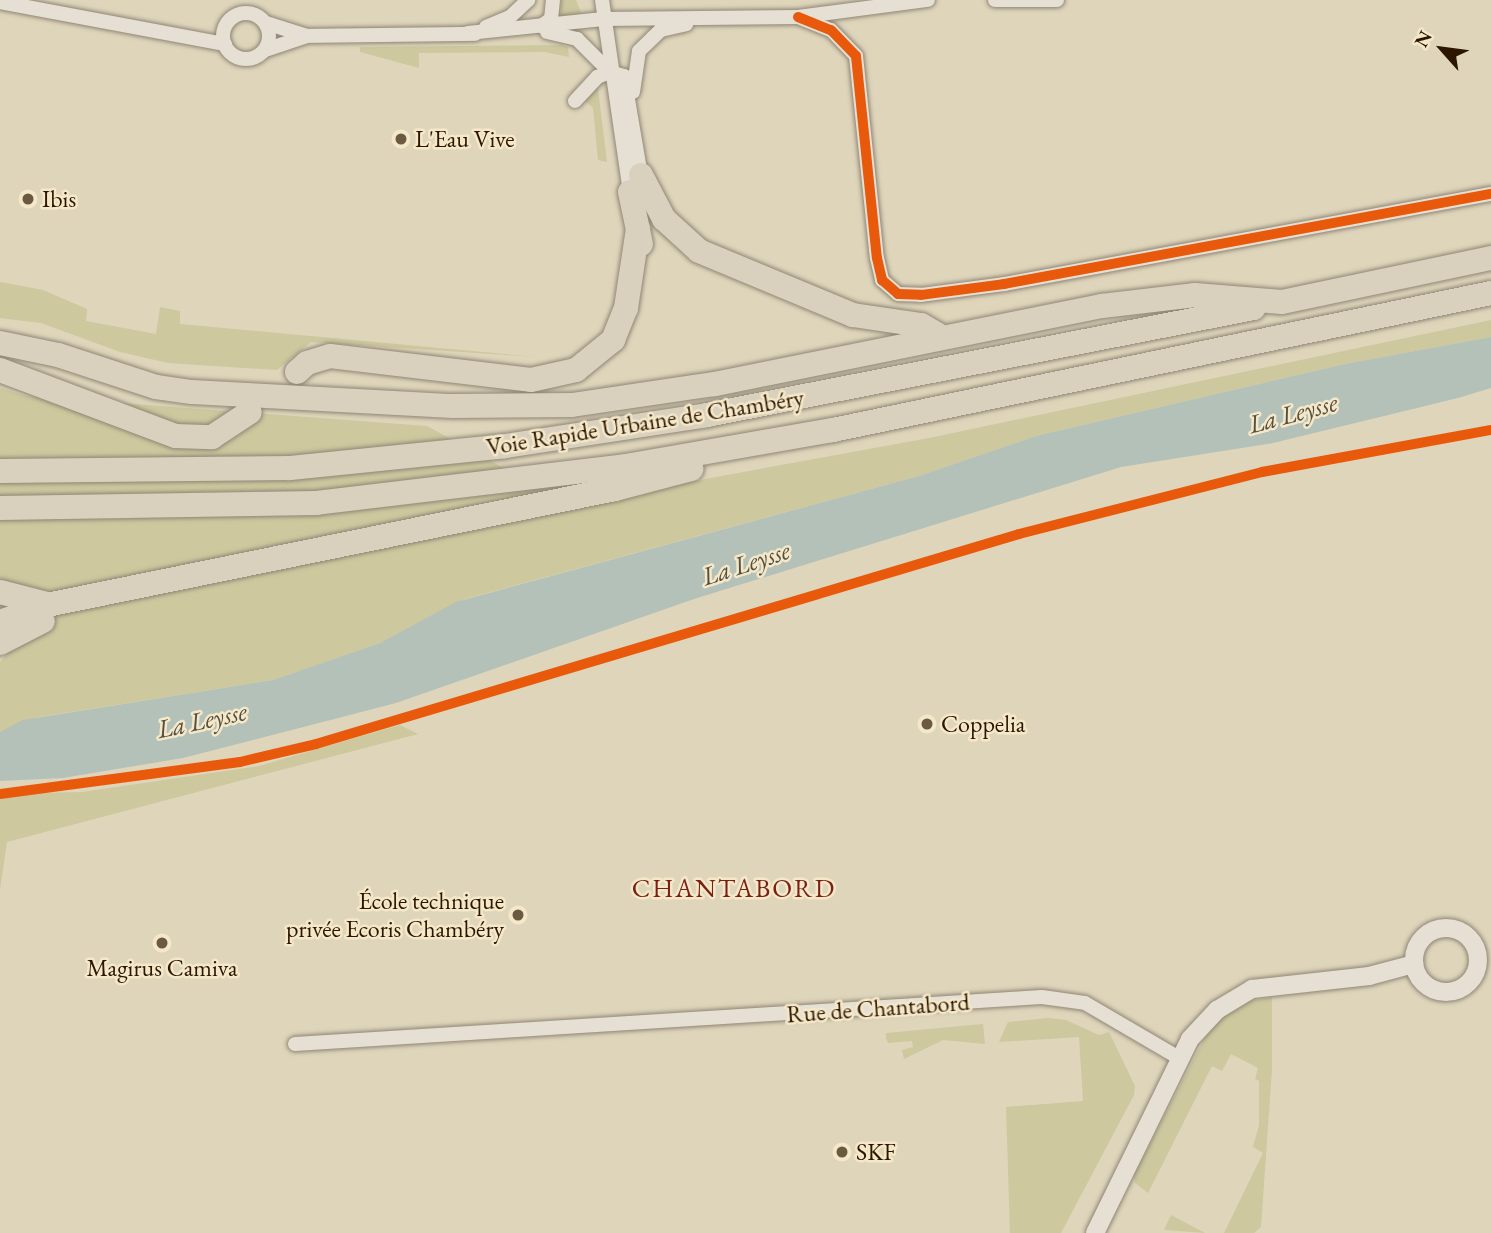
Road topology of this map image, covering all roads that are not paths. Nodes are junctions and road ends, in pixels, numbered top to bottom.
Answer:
1 (512, 0) edge
2 (528, 0) edge
3 (553, 0) edge
4 (602, 0) edge
5 (928, 0) edge
6 (995, 0) edge
7 (1058, 0) edge
8 (0, 2) edge
9 (240, 7) edge
10 (510, 17) junction
11 (798, 17) junction
12 (603, 19) junction
13 (724, 19) junction
14 (226, 23) junction
15 (266, 23) junction
16 (541, 26) junction
17 (468, 33) junction
18 (194, 35) junction
19 (307, 36) junction
20 (225, 44) junction
21 (265, 50) junction
22 (610, 72) junction
23 (575, 101) dead end
24 (633, 118) junction
25 (635, 184) junction
26 (1491, 194) edge
27 (638, 229) junction
28 (1491, 258) edge
29 (1491, 293) edge
30 (1282, 302) junction
31 (0, 327) edge
32 (619, 327) junction
33 (940, 337) junction
34 (0, 343) edge
35 (0, 354) edge
36 (622, 354) junction
37 (0, 370) edge
38 (297, 372) dead end
39 (124, 379) junction
40 (494, 406) junction
41 (250, 412) dead end
42 (833, 430) junction
43 (0, 471) edge
44 (0, 508) edge
45 (0, 592) edge
46 (100, 597) junction
47 (47, 604) junction
48 (0, 622) edge
49 (0, 643) edge
50 (1414, 964) junction
51 (1484, 973) edge
52 (295, 1044) dead end
53 (1180, 1058) junction
54 (1095, 1233) edge

1 - 10 street
2 - 10 street
3 - 16 street
4 - 12 street
5 - 11 street
6 - 7 street
8 - 18 street
9 - 14 street
9 - 15 street
10 - 17 street
11 - 13 street
11 - 26 street
12 - 13 street
12 - 16 street
12 - 22 street
13 - 24 street
14 - 18 street
14 - 20 street
15 - 19 street
15 - 21 street
16 - 17 street
17 - 19 street
17 - 22 street
18 - 20 street
19 - 21 street
20 - 21 street
22 - 23 street
22 - 24 street
22 - 25 street
24 - 25 street
25 - 27 highway
25 - 33 highway
27 - 32 highway
27 - 36 highway
28 - 30 highway, Voie Rapide Urbaine de Chambéry
29 - 42 highway, Voie Rapide Urbaine de Chambéry
30 - 33 highway
30 - 43 highway, Voie Rapide Urbaine de Chambéry
31 - 39 highway
32 - 36 street
32 - 38 highway
33 - 40 highway
34 - 39 highway
35 - 39 highway
36 - 40 highway
37 - 41 highway
39 - 40 highway
42 - 44 highway, Voie Rapide Urbaine de Chambéry
42 - 46 highway
45 - 47 highway
46 - 47 highway
46 - 49 highway
47 - 48 highway
50 - 51 street
50 - 51 street
50 - 53 street
52 - 53 street, Rue de Chantabord
53 - 54 street

